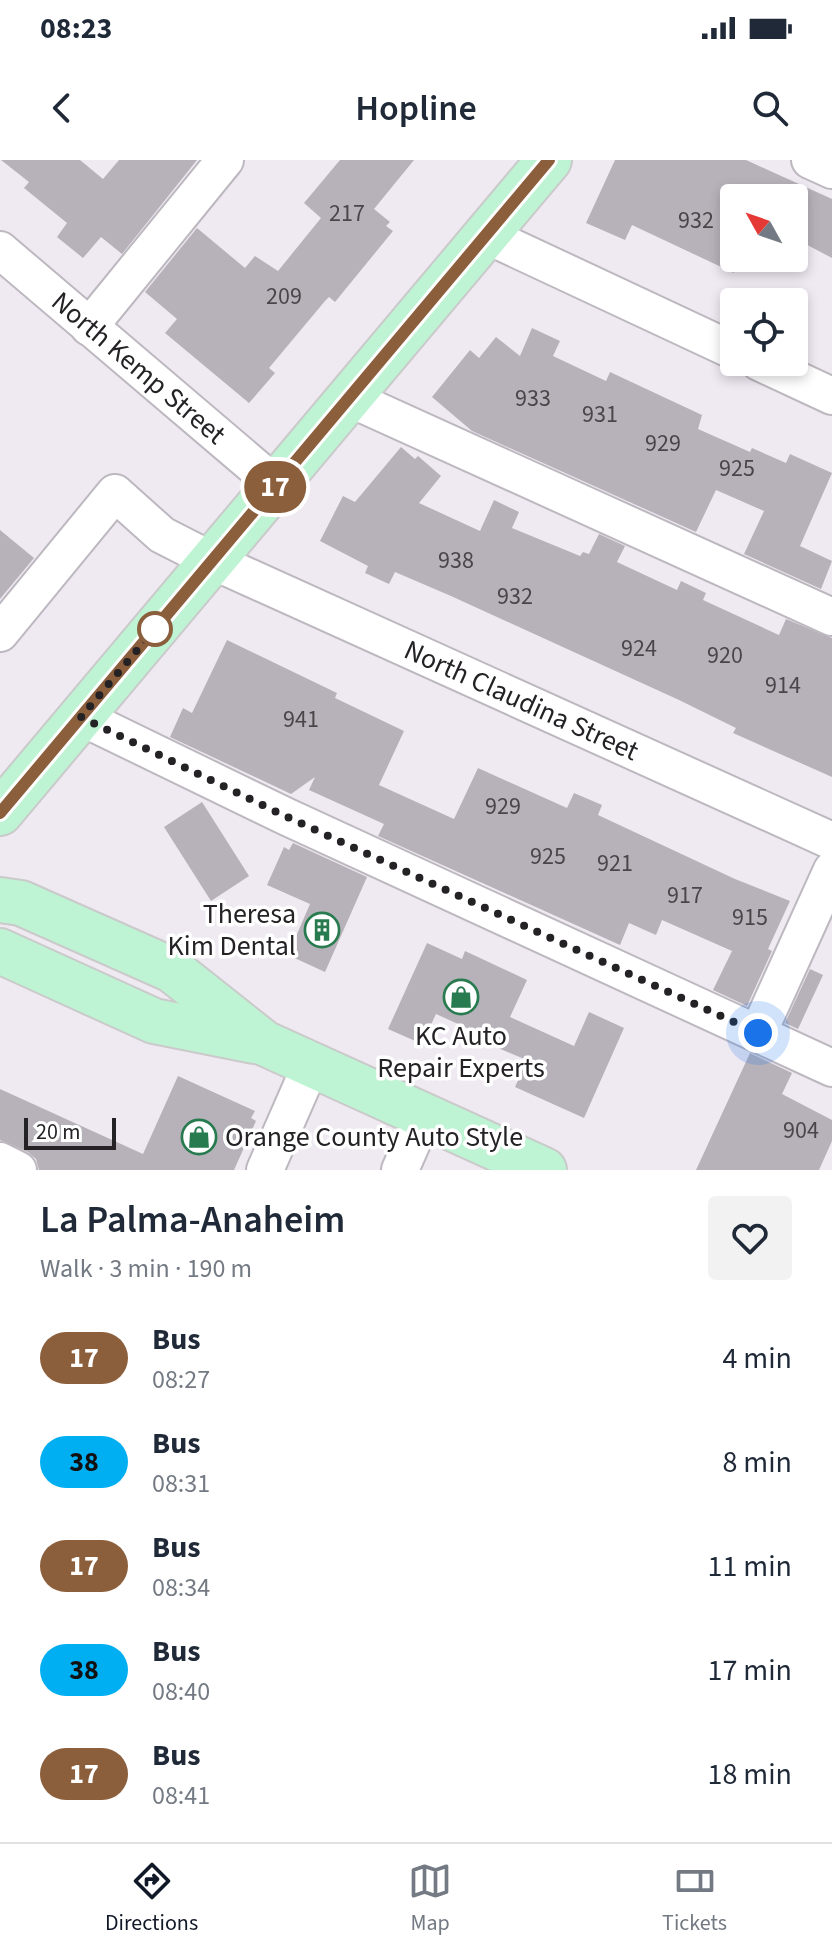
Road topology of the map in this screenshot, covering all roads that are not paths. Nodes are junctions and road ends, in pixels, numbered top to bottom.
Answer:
1 (225, 160) edge
2 (549, 160) edge
3 (810, 160) edge
4 (832, 170) edge
5 (486, 235) junction
6 (0, 250) edge
7 (89, 327) junction
8 (720, 344) edge
9 (789, 376) edge
10 (832, 396) edge
11 (349, 398) junction
12 (276, 485) junction
13 (213, 561) junction
14 (832, 617) edge
15 (0, 633) edge
16 (81, 717) junction
17 (7, 790) edge
18 (832, 841) edge
19 (832, 870) edge
20 (0, 900) edge
21 (0, 951) edge
22 (758, 1033) junction
23 (264, 1043) junction
24 (311, 1065) junction
25 (832, 1068) edge
26 (424, 1115) junction
27 (0, 1161) edge
28 (18, 1170) edge
29 (265, 1170) edge
30 (400, 1170) edge
31 (544, 1170) edge

1 - 7 street
2 - 5 main road
3 - 4 street
5 - 8 street
5 - 11 main road
6 - 7 street, North Kemp Street
7 - 12 street, North Kemp Street
9 - 10 street
11 - 12 main road
11 - 14 street
12 - 13 main road
13 - 15 street, North Claudina Street
13 - 16 main road
13 - 18 street, North Claudina Street
16 - 17 main road
16 - 22 street
19 - 22 street
20 - 23 main road
21 - 23 main road
22 - 25 street
23 - 24 main road
24 - 26 main road
24 - 29 street
26 - 30 street
26 - 31 main road
27 - 28 street

